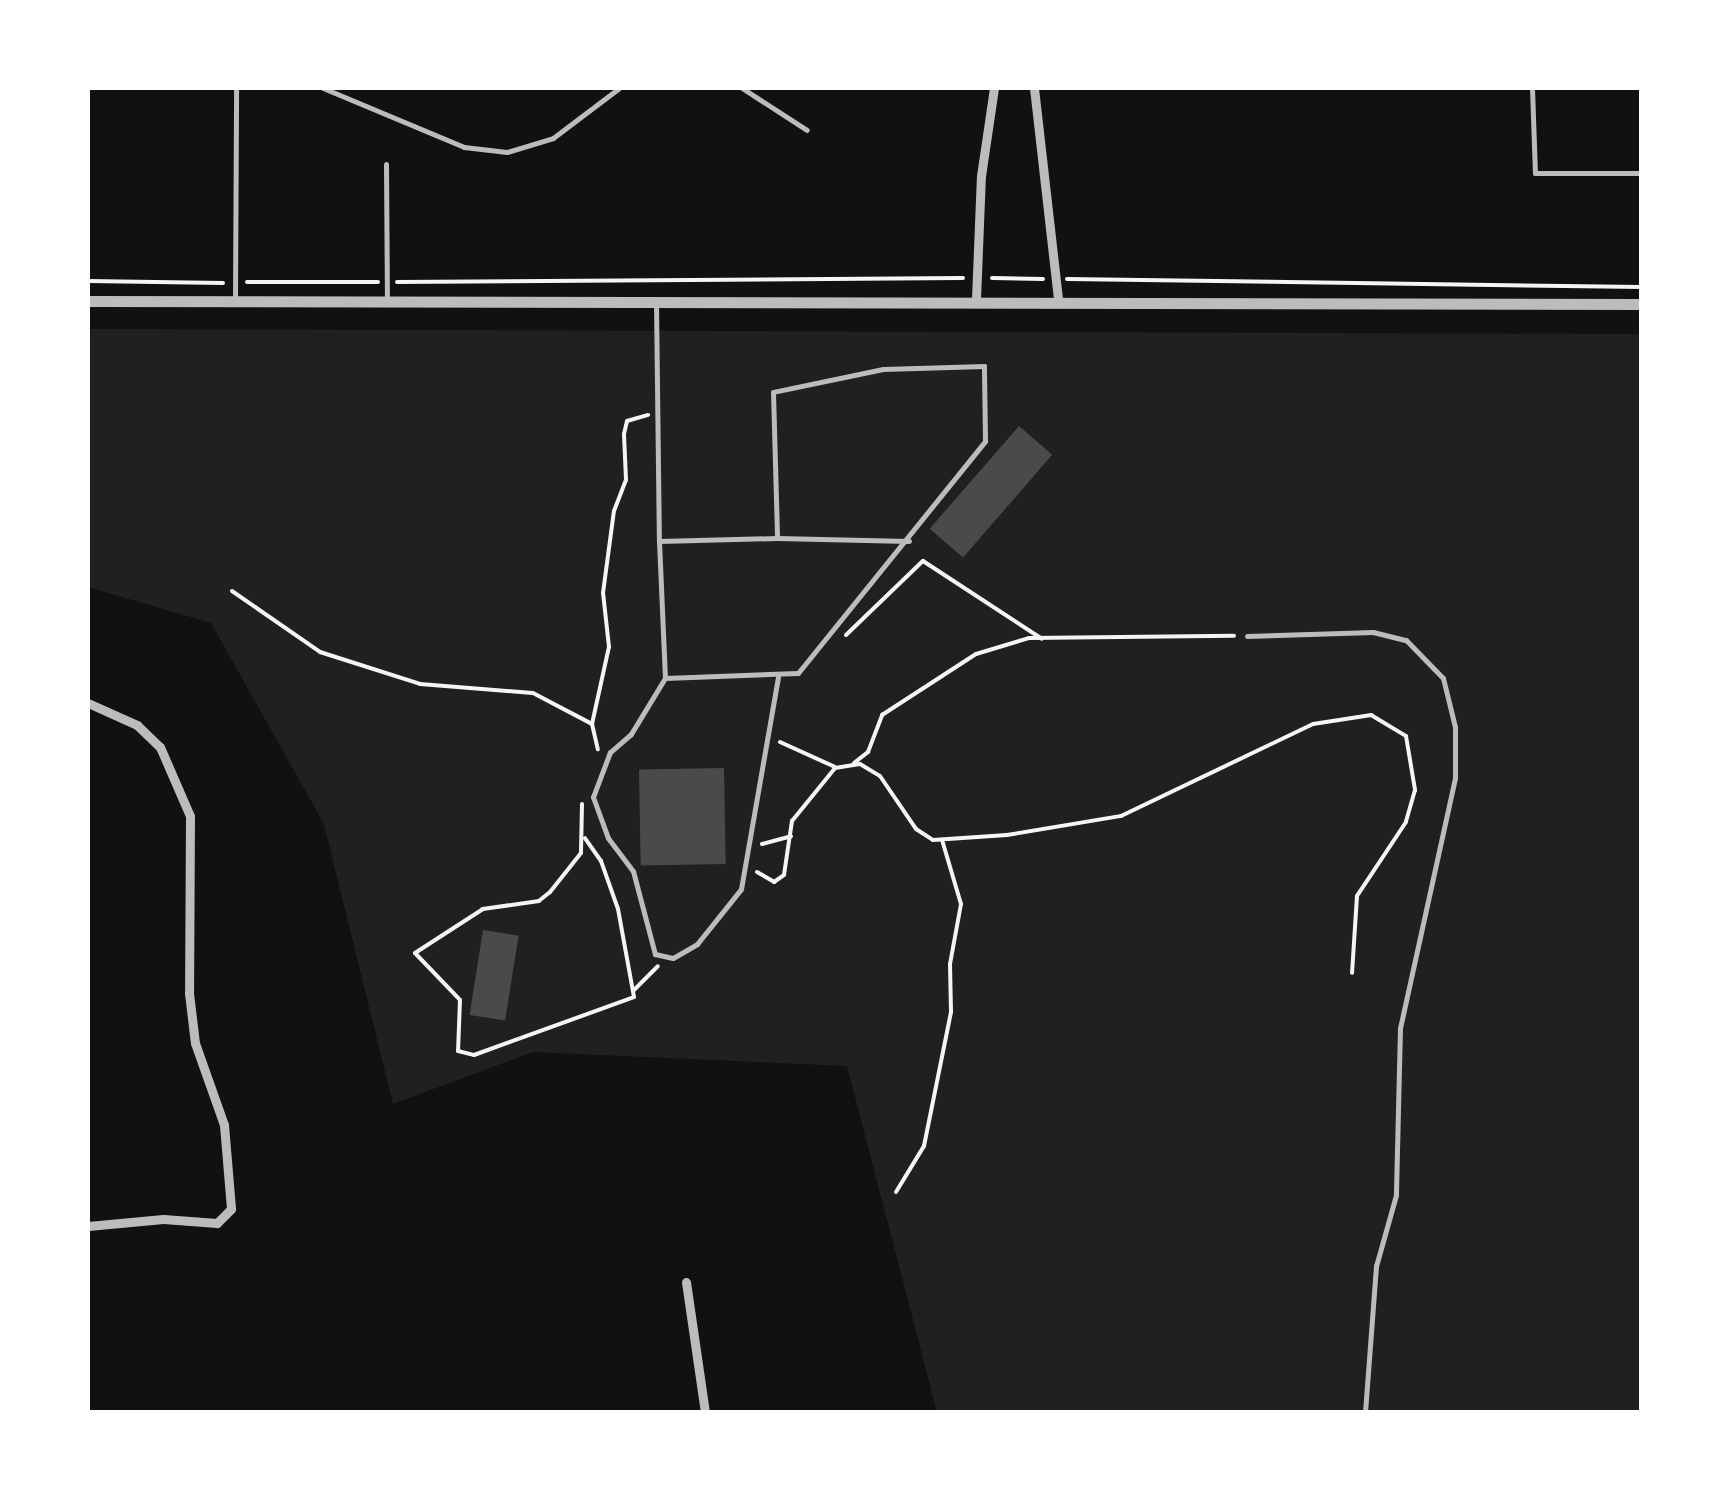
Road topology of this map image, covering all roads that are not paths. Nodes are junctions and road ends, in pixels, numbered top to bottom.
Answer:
1 (323, 88) edge
2 (619, 88) edge
3 (742, 88) edge
4 (994, 88) edge
5 (1034, 88) edge
6 (1532, 88) edge
7 (236, 90) edge
8 (807, 130) dead end
9 (386, 164) dead end
10 (1642, 173) edge
11 (976, 299) junction
12 (656, 300) junction
13 (1058, 300) junction
14 (88, 301) edge
15 (235, 302) junction
16 (388, 302) junction
17 (1642, 304) edge
18 (777, 538) junction
19 (659, 541) junction
20 (910, 541) junction
21 (1247, 636) road end
22 (778, 676) junction
23 (665, 678) junction
24 (88, 703) edge
25 (88, 1226) edge
26 (686, 1282) dead end
27 (705, 1412) edge
28 (1365, 1412) edge

1 - 2 lane
3 - 8 lane
4 - 11 street
5 - 13 street
6 - 10 lane
7 - 15 lane
9 - 16 lane
11 - 12 street
11 - 13 street
12 - 16 street
12 - 19 lane
13 - 17 street
14 - 15 street
15 - 16 street
18 - 19 lane
18 - 20 lane
18 - 20 lane
19 - 23 lane
20 - 22 lane
21 - 28 lane
22 - 23 lane
22 - 23 lane
24 - 25 street
26 - 27 street

